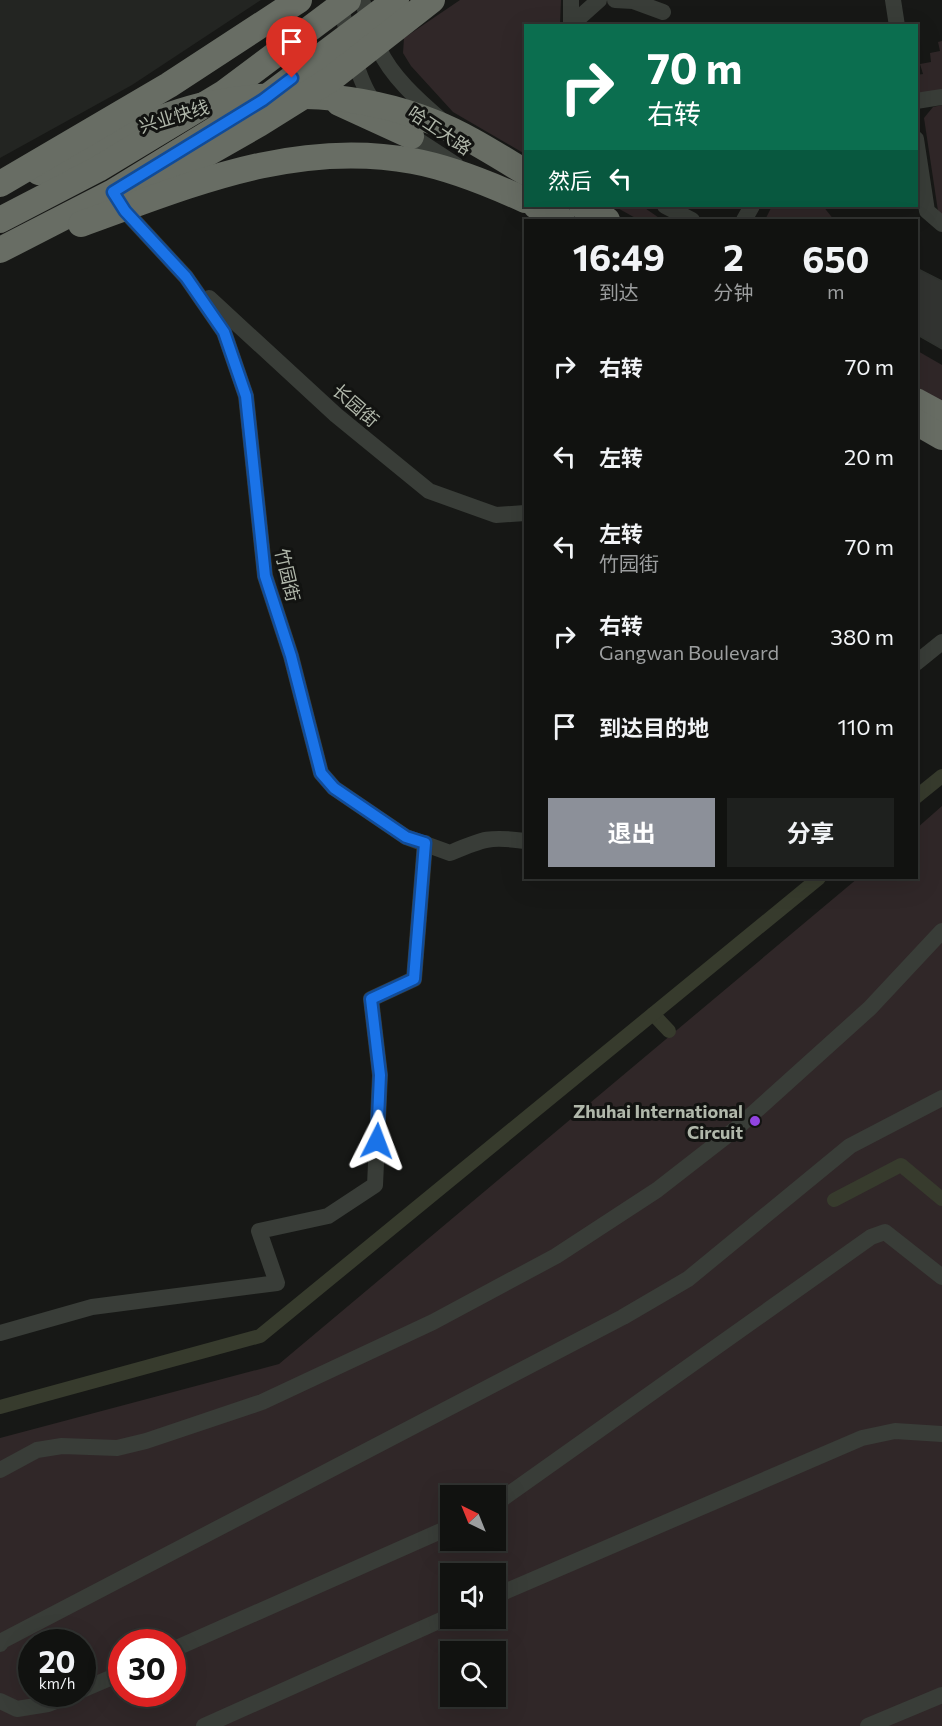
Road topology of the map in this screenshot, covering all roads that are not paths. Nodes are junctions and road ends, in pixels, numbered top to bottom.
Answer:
1 (299, 0) edge
2 (396, 0) edge
3 (432, 0) edge
4 (571, 0) edge
5 (599, 0) edge
6 (615, 0) edge
7 (893, 0) edge
8 (347, 4) edge
9 (665, 12) edge
10 (571, 24) edge
11 (572, 24) edge
12 (897, 24) edge
13 (348, 37) junction
14 (942, 97) edge
15 (918, 101) edge
16 (256, 104) junction
17 (411, 136) junction
18 (918, 152) edge
19 (524, 164) edge
20 (524, 171) edge
21 (0, 184) edge
22 (0, 191) edge
23 (113, 192) junction
24 (524, 200) edge
25 (524, 205) edge
26 (528, 207) edge
27 (538, 207) edge
28 (584, 207) edge
29 (597, 207) edge
30 (667, 207) edge
31 (547, 219) edge
32 (560, 219) edge
33 (605, 219) edge
34 (619, 219) edge
35 (690, 219) edge
36 (0, 220) edge
37 (81, 224) junction
38 (942, 224) edge
39 (0, 250) edge
40 (0, 262) edge
41 (186, 277) junction
42 (918, 394) edge
43 (918, 402) edge
44 (942, 408) edge
45 (942, 416) edge
46 (918, 423) edge
47 (918, 433) edge
48 (942, 437) edge
49 (942, 446) edge
50 (524, 513) edge
51 (942, 642) edge
52 (918, 661) edge
53 (524, 841) edge
54 (425, 843) junction
55 (942, 931) edge
56 (942, 1098) edge
57 (942, 1277) edge
58 (0, 1333) edge
59 (942, 1434) edge
60 (0, 1470) edge
61 (506, 1496) edge
62 (440, 1531) edge
63 (506, 1591) edge
64 (440, 1620) edge
65 (0, 1644) edge
66 (186, 1644) edge
67 (942, 1695) edge
68 (0, 1701) edge
69 (29, 1707) edge
70 (204, 1726) edge
71 (868, 1726) edge

1 - 21 highway, bridge
2 - 8 highway
3 - 37 highway, bridge
4 - 10 street
5 - 11 street
6 - 9 street
7 - 12 street
8 - 13 highway
8 - 19 street, 哈工大路
8 - 36 highway
13 - 16 highway
13 - 17 street, 哈工大路
14 - 15 street
16 - 17 highway
16 - 23 highway
17 - 25 street, 哈工大路
18 - 38 street
20 - 22 highway, 兴业快线, bridge
23 - 39 highway
23 - 41 street, 竹园街
24 - 37 highway, bridge
26 - 31 street, 哈工大路
27 - 32 highway
28 - 33 highway
29 - 34 street
30 - 35 street
37 - 40 highway
41 - 50 street, 长园街
41 - 54 street, 竹园街
42 - 44 street
43 - 45 highway
46 - 48 highway
47 - 49 street
51 - 52 street
53 - 54 street, 竹园街
54 - 58 street
55 - 60 street
56 - 65 street
57 - 61 street
59 - 63 street
62 - 66 street
64 - 70 street
67 - 71 street
68 - 69 street

